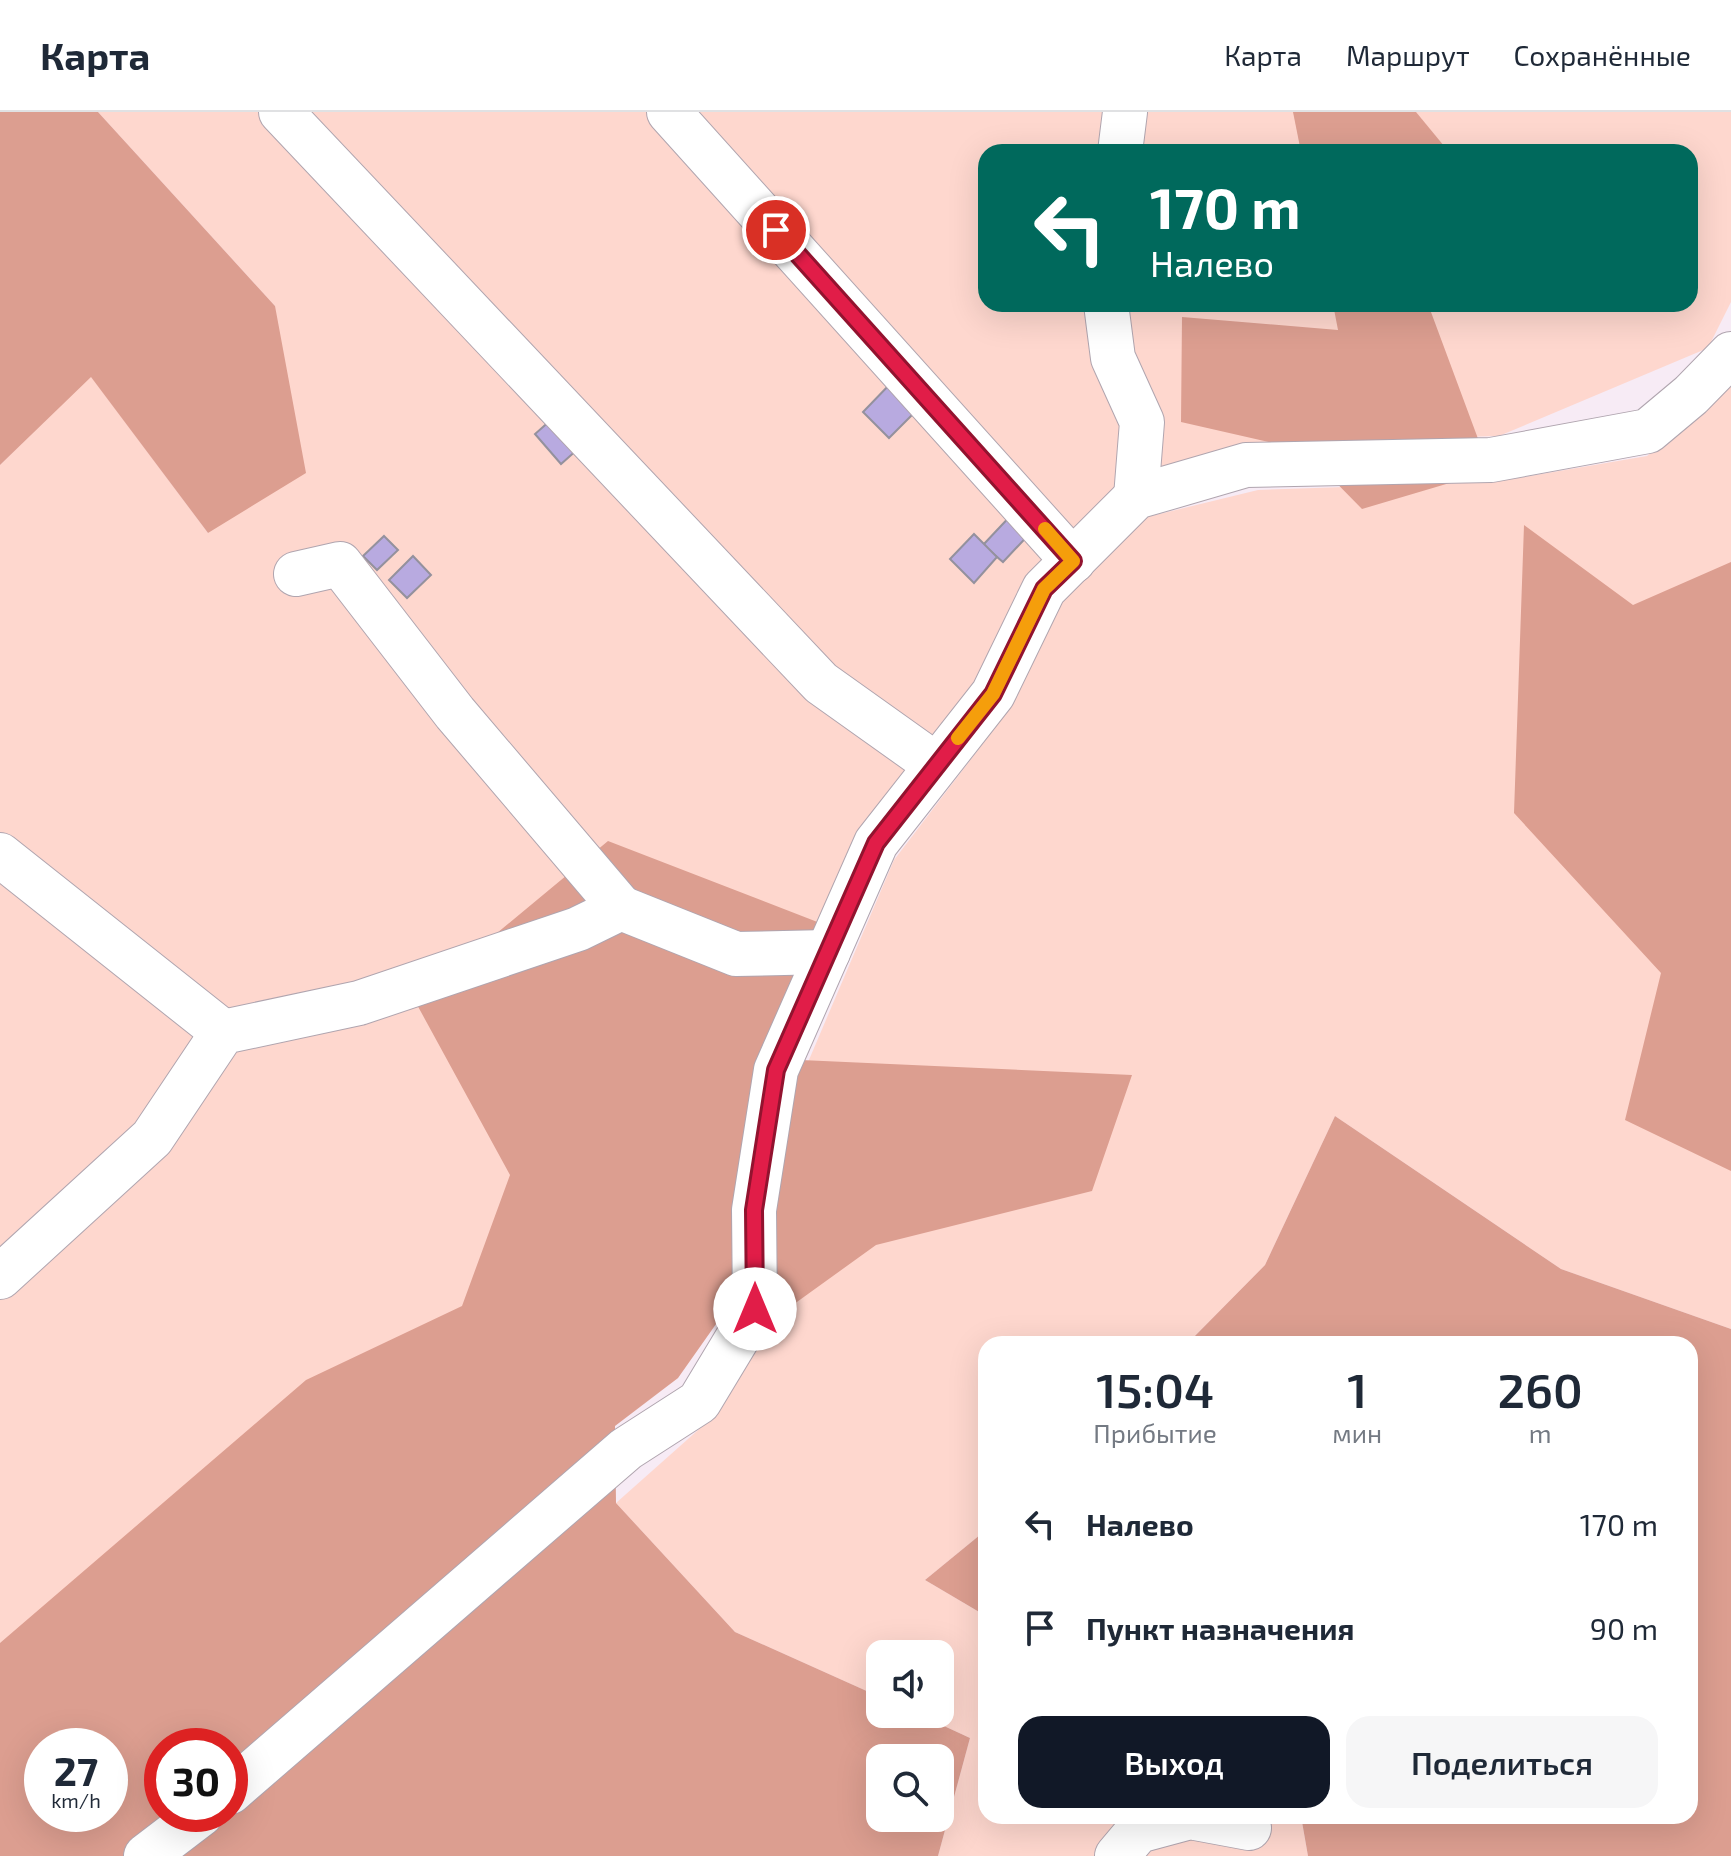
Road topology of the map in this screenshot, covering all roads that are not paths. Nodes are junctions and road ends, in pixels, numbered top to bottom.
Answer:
1 (281, 112) edge
2 (669, 112) edge
3 (1107, 312) edge
4 (1731, 354) edge
5 (1136, 497) junction
6 (1073, 561) junction
7 (296, 574) dead end
8 (936, 765) junction
9 (0, 855) edge
10 (621, 908) junction
11 (828, 952) junction
12 (223, 1032) junction
13 (0, 1277) edge
14 (248, 1776) edge
15 (1164, 1824) edge
16 (1228, 1824) edge
17 (1249, 1828) dead end
18 (177, 1832) edge
19 (146, 1856) edge
20 (1117, 1856) edge

1 - 8 street
2 - 6 street
3 - 5 street
4 - 5 street
5 - 6 street
6 - 8 street
7 - 10 street
8 - 11 street
9 - 12 street
10 - 11 street
10 - 12 street
11 - 14 street
12 - 13 street
15 - 20 street
16 - 17 street
18 - 19 street

